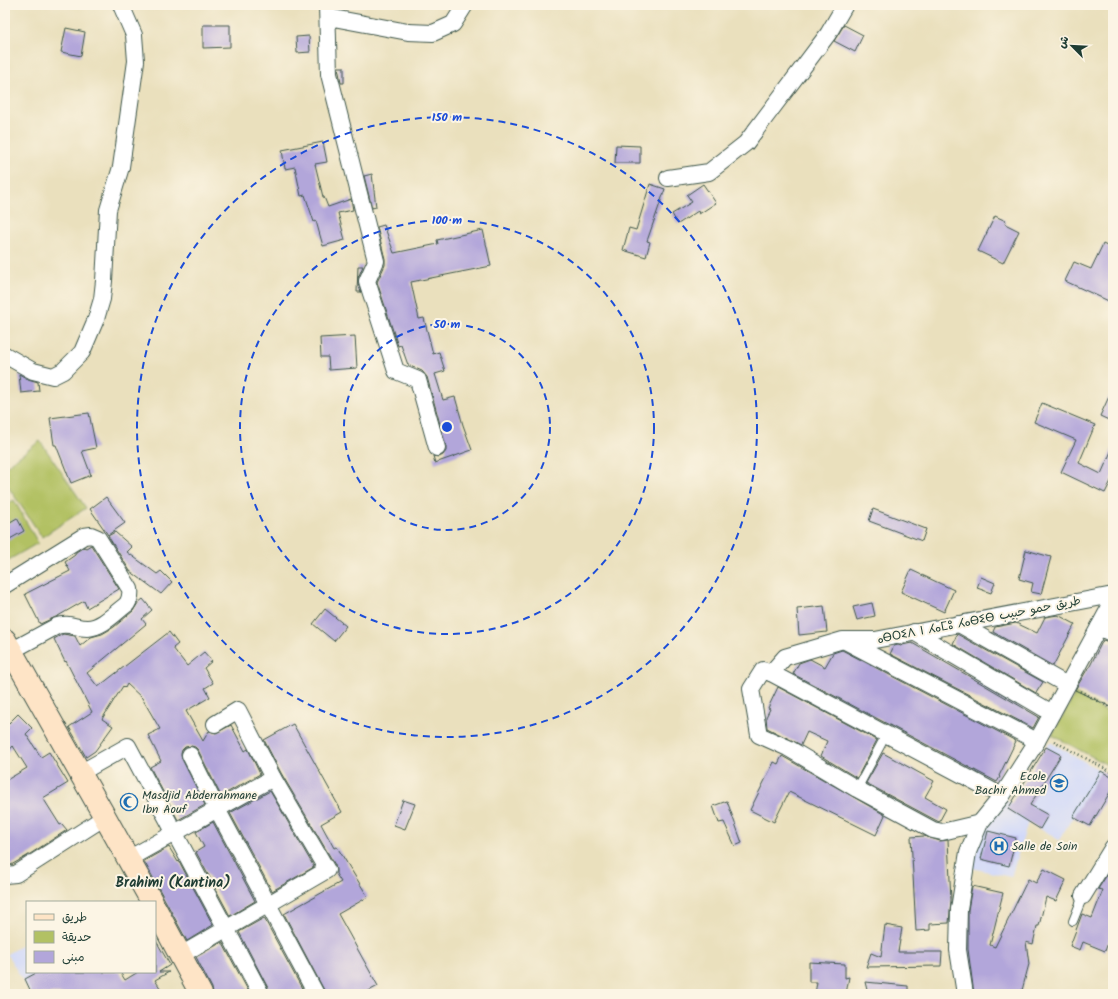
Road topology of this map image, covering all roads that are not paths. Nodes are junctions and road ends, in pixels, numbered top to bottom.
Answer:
1 (121, 5) edge
2 (465, 5) edge
3 (845, 5) edge
4 (334, 11) edge
5 (668, 178) dead end
6 (5, 355) edge
7 (437, 448) dead end
8 (5, 585) edge
9 (1113, 595) edge
10 (1113, 601) edge
11 (959, 624) junction
12 (1099, 626) junction
13 (914, 632) junction
14 (1113, 634) edge
15 (843, 640) junction
16 (8, 646) edge
17 (771, 673) junction
18 (1067, 685) junction
19 (1052, 713) junction
20 (215, 724) dead end
21 (886, 736) junction
22 (1039, 737) junction
23 (190, 755) dead end
24 (80, 773) junction
25 (273, 778) junction
26 (857, 789) junction
27 (1002, 796) junction
28 (217, 809) junction
29 (105, 817) junction
30 (980, 823) junction
31 (175, 833) junction
32 (1113, 848) edge
33 (128, 859) junction
34 (5, 876) edge
35 (1082, 896) joint
36 (151, 901) edge
37 (268, 904) junction
38 (156, 910) edge
39 (1073, 921) dead end
40 (226, 929) junction
41 (181, 955) junction
42 (197, 992) edge
43 (261, 994) edge
44 (316, 994) edge
45 (965, 994) edge

1 - 6 street
2 - 4 street
3 - 5 street
4 - 7 street
8 - 16 street
9 - 11 street, ⴰⴱⵔⵉⴷ ⵏ ⵃⴰⵎⵓ ⵃⴰⴱⵉⴱ طريق حمو حبيب
10 - 12 street
11 - 13 street, ⴰⴱⵔⵉⴷ ⵏ ⵃⴰⵎⵓ ⵃⴰⴱⵉⴱ طريق حمو حبيب
11 - 18 street
12 - 14 street
12 - 18 street
13 - 15 street, ⴰⴱⵔⵉⴷ ⵏ ⵃⴰⵎⵓ ⵃⴰⴱⵉⴱ طريق حمو حبيب
13 - 19 street
15 - 17 street, ⴰⴱⵔⵉⴷ ⵏ ⵃⴰⵎⵓ ⵃⴰⴱⵉⴱ طريق حمو حبيب
15 - 22 street
16 - 24 main road
17 - 21 street
17 - 26 street, ⴰⴱⵔⵉⴷ ⵏ ⵃⴰⵎⵓ ⵃⴰⴱⵉⴱ طريق حمو حبيب
18 - 19 street
19 - 22 street
20 - 25 street
21 - 26 lane
21 - 27 street
22 - 27 street
23 - 28 street
24 - 29 main road
24 - 31 street
25 - 28 street
25 - 37 street
26 - 30 street, ⴰⴱⵔⵉⴷ ⵏ ⵃⴰⵎⵓ ⵃⴰⴱⵉⴱ طريق حمو حبيب
27 - 30 street
28 - 31 street
28 - 37 street
29 - 33 main road
29 - 34 street
30 - 45 street
31 - 33 street
31 - 40 street
32 - 35 street
33 - 36 main road
35 - 39 lane
37 - 40 street
37 - 44 street
38 - 41 main road
40 - 41 street
40 - 43 street
41 - 42 main road

